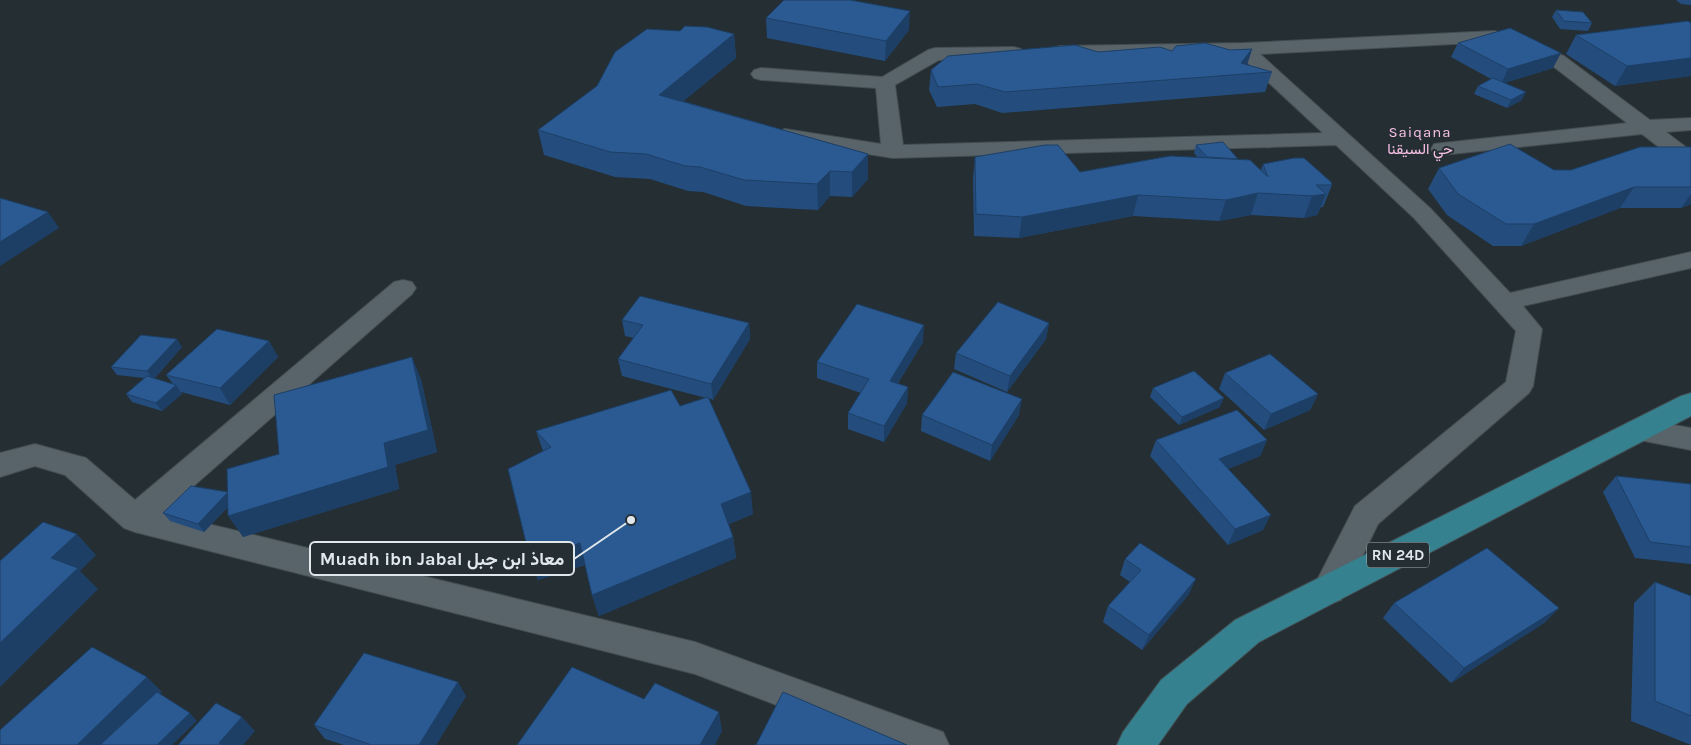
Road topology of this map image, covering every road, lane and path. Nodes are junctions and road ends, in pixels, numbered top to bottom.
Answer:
1 (1244, 49) junction
2 (761, 74) dead end
3 (885, 83) junction
4 (1691, 124) edge
5 (1646, 127) junction
6 (770, 132) edge
7 (1342, 139) junction
8 (1442, 149) dead end
9 (893, 152) junction
10 (1691, 161) edge
11 (1691, 260) edge
12 (403, 288) dead end
13 (1505, 302) junction
14 (1691, 402) edge
15 (1639, 430) junction
16 (1691, 439) edge
17 (0, 465) edge
18 (134, 519) junction
19 (1329, 590) junction
20 (930, 745) edge
21 (1136, 745) edge

1 - 3 street
1 - 5 street
1 - 7 street
2 - 3 street
3 - 9 street
4 - 5 street
5 - 8 street
5 - 10 street
6 - 9 street
7 - 9 street
7 - 13 street
11 - 13 street
12 - 18 street
13 - 19 street
14 - 15 main road, RN 24D
15 - 16 street
15 - 19 main road, RN 24D
17 - 18 street
18 - 20 street
19 - 21 main road, RN 24D

